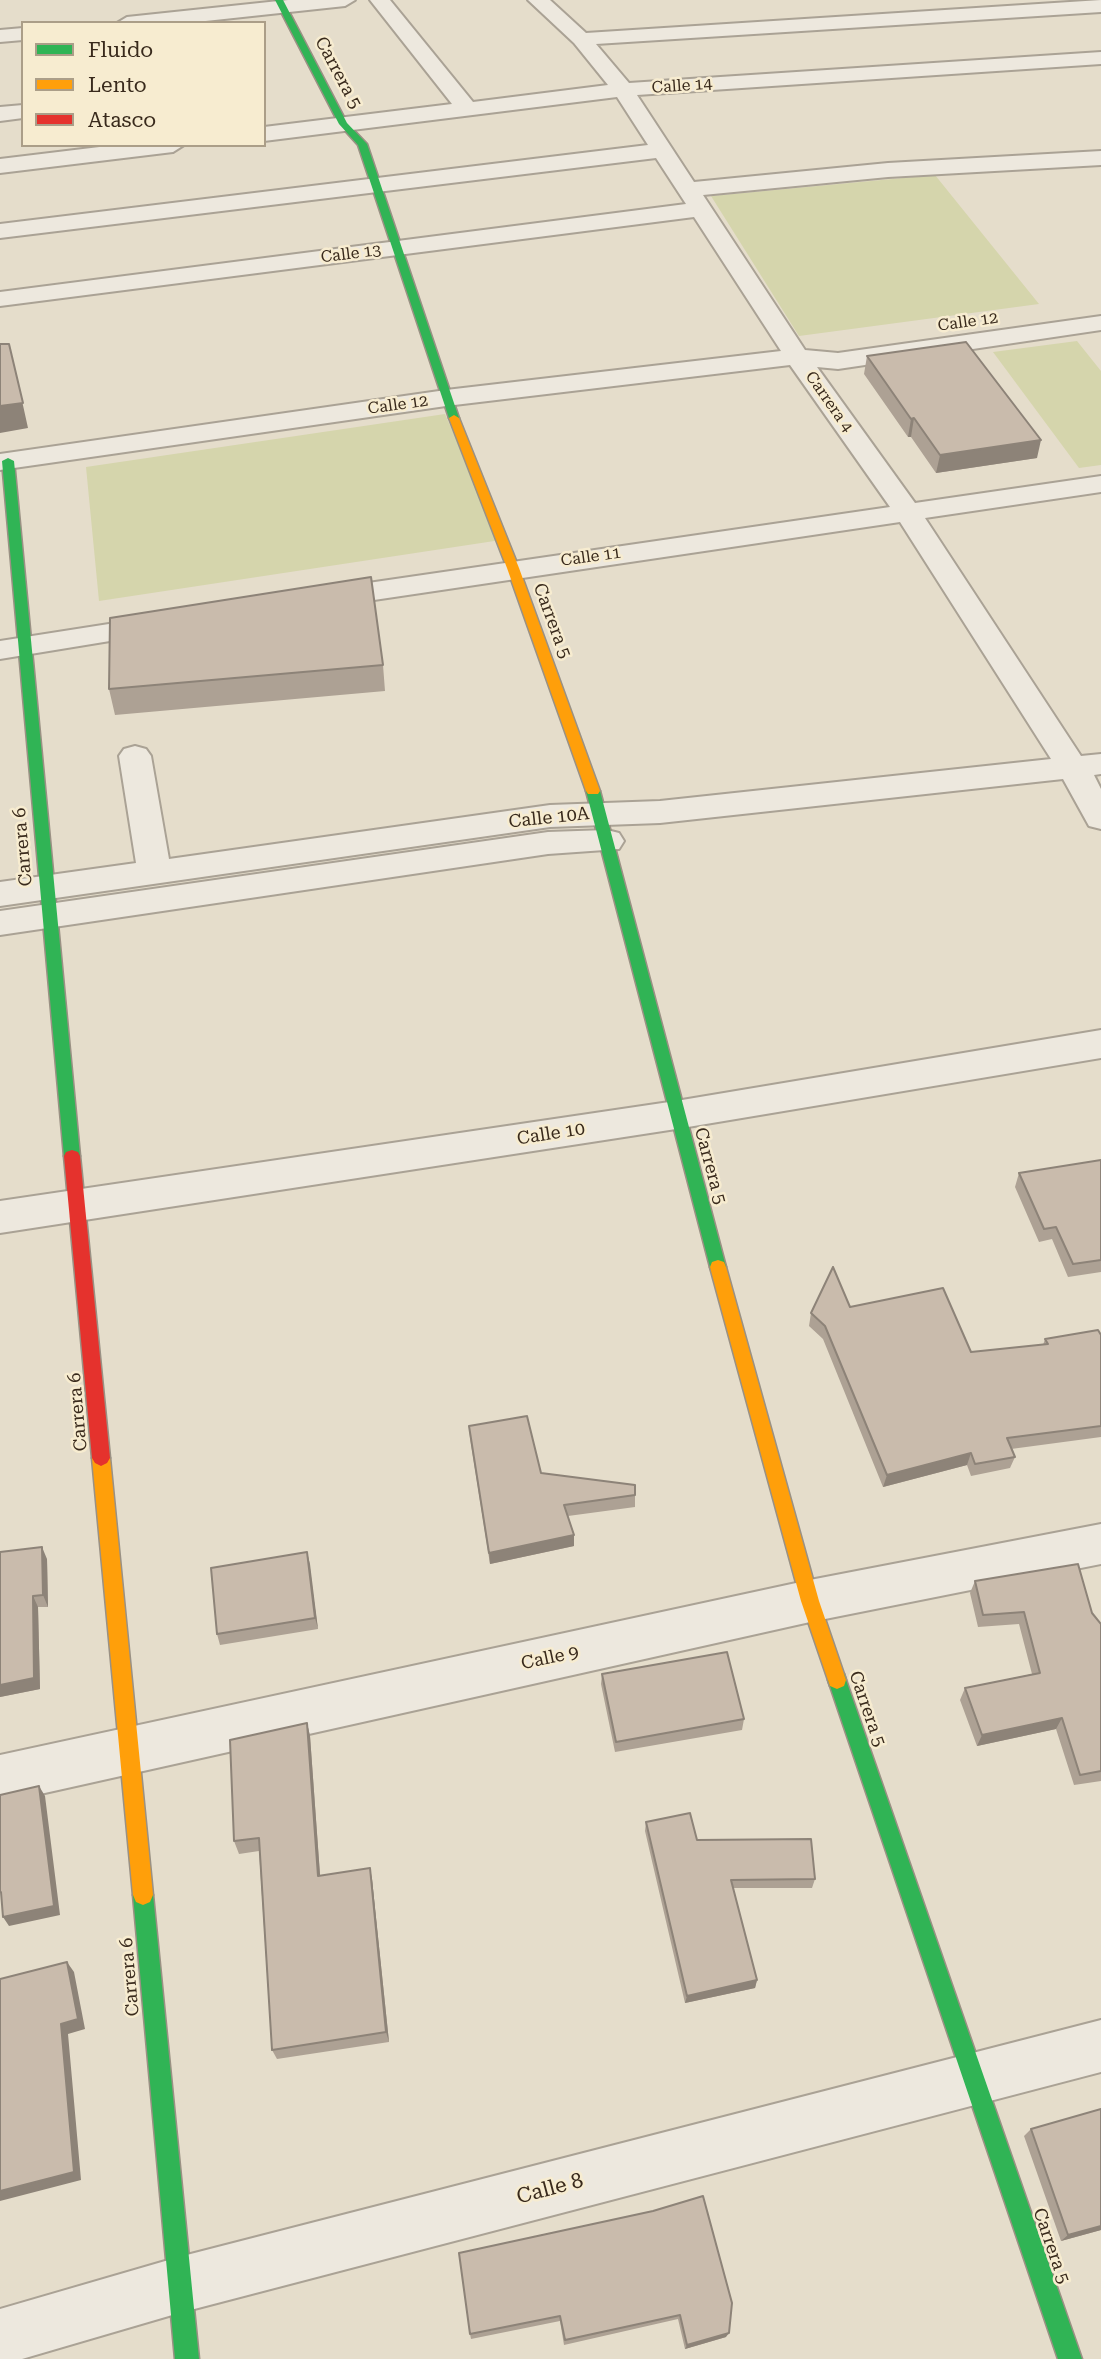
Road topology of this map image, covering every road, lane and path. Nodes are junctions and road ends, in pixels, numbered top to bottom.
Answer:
1 (345, 0) edge
2 (380, 0) edge
3 (538, 0) edge
4 (280, 3) edge
5 (1101, 6) edge
6 (937, 16) junction
7 (171, 21) edge
8 (21, 34) edge
9 (0, 36) edge
10 (581, 38) junction
11 (1101, 58) edge
12 (972, 66) junction
13 (623, 90) junction
14 (467, 109) junction
15 (21, 111) edge
16 (0, 114) edge
17 (343, 124) junction
18 (266, 134) edge
19 (157, 147) edge
20 (663, 150) junction
21 (1101, 158) edge
22 (0, 166) edge
23 (378, 185) junction
24 (696, 199) junction
25 (0, 231) edge
26 (398, 248) junction
27 (0, 299) edge
28 (1101, 304) edge
29 (1101, 323) edge
30 (797, 357) junction
31 (446, 398) junction
32 (4, 462) edge
33 (1101, 484) edge
34 (906, 510) junction
35 (513, 568) junction
36 (297, 603) edge
37 (189, 620) edge
38 (13, 648) edge
39 (135, 757) dead end
40 (1087, 767) edge
41 (1101, 818) edge
42 (604, 826) junction
43 (154, 872) junction
44 (0, 894) edge
45 (47, 901) junction
46 (0, 923) edge
47 (1101, 1044) edge
48 (676, 1115) junction
49 (78, 1205) junction
50 (0, 1217) edge
51 (1101, 1544) edge
52 (810, 1601) junction
53 (128, 1751) junction
54 (0, 1779) edge
55 (1101, 2046) edge
56 (974, 2079) junction
57 (180, 2285) junction
58 (0, 2337) edge
59 (187, 2359) edge
60 (1070, 2359) edge

1 - 4 street
2 - 14 street
3 - 10 street, Carrera 4
4 - 7 street
4 - 17 street, Carrera 5
5 - 6 street
6 - 10 street
6 - 12 street
8 - 9 street
10 - 13 street, Carrera 4
11 - 12 street, Calle 14
12 - 13 street, Calle 14
13 - 14 street, Calle 14
13 - 20 street, Carrera 4
14 - 17 street, Calle 14
15 - 16 street
17 - 18 street, Calle 14
17 - 23 street, Carrera 5
19 - 22 street
20 - 23 street
20 - 24 street, Carrera 4
21 - 24 street, Calle 13
23 - 25 street
23 - 26 street, Carrera 5
24 - 26 street, Calle 13
24 - 30 street, Carrera 4
26 - 27 street, Calle 13
26 - 31 street, Carrera 5
28 - 30 street, Calle 12
29 - 30 street, Calle 12
30 - 31 street, Calle 12
30 - 34 street, Carrera 4
31 - 32 street, Calle 12
31 - 35 street, Carrera 5
32 - 38 street, Carrera 6
33 - 34 street, Calle 11
34 - 35 street, Calle 11
34 - 40 street, Carrera 4
35 - 36 street, Calle 11
35 - 42 street, Carrera 5
37 - 38 street
38 - 45 street, Carrera 6
39 - 43 street
40 - 41 street, Carrera 4
40 - 42 street, Calle 10A
42 - 43 street, Calle 10A
42 - 45 street, Calle 10A
42 - 48 street, Carrera 5
43 - 45 street, Calle 10A
44 - 45 street, Calle 10A
45 - 46 street, Calle 10A
45 - 49 street, Carrera 6
47 - 48 street, Calle 10
48 - 49 street, Calle 10
48 - 52 street, Carrera 5
49 - 50 street, Calle 10
49 - 53 street, Carrera 6
51 - 52 street, Calle 9
52 - 53 street, Calle 9
52 - 56 street, Carrera 5
53 - 54 street, Calle 9
53 - 57 street, Carrera 6
55 - 56 street, Calle 8
56 - 57 street, Calle 8
56 - 60 street, Carrera 5
57 - 58 street, Calle 8
57 - 59 street, Carrera 6

